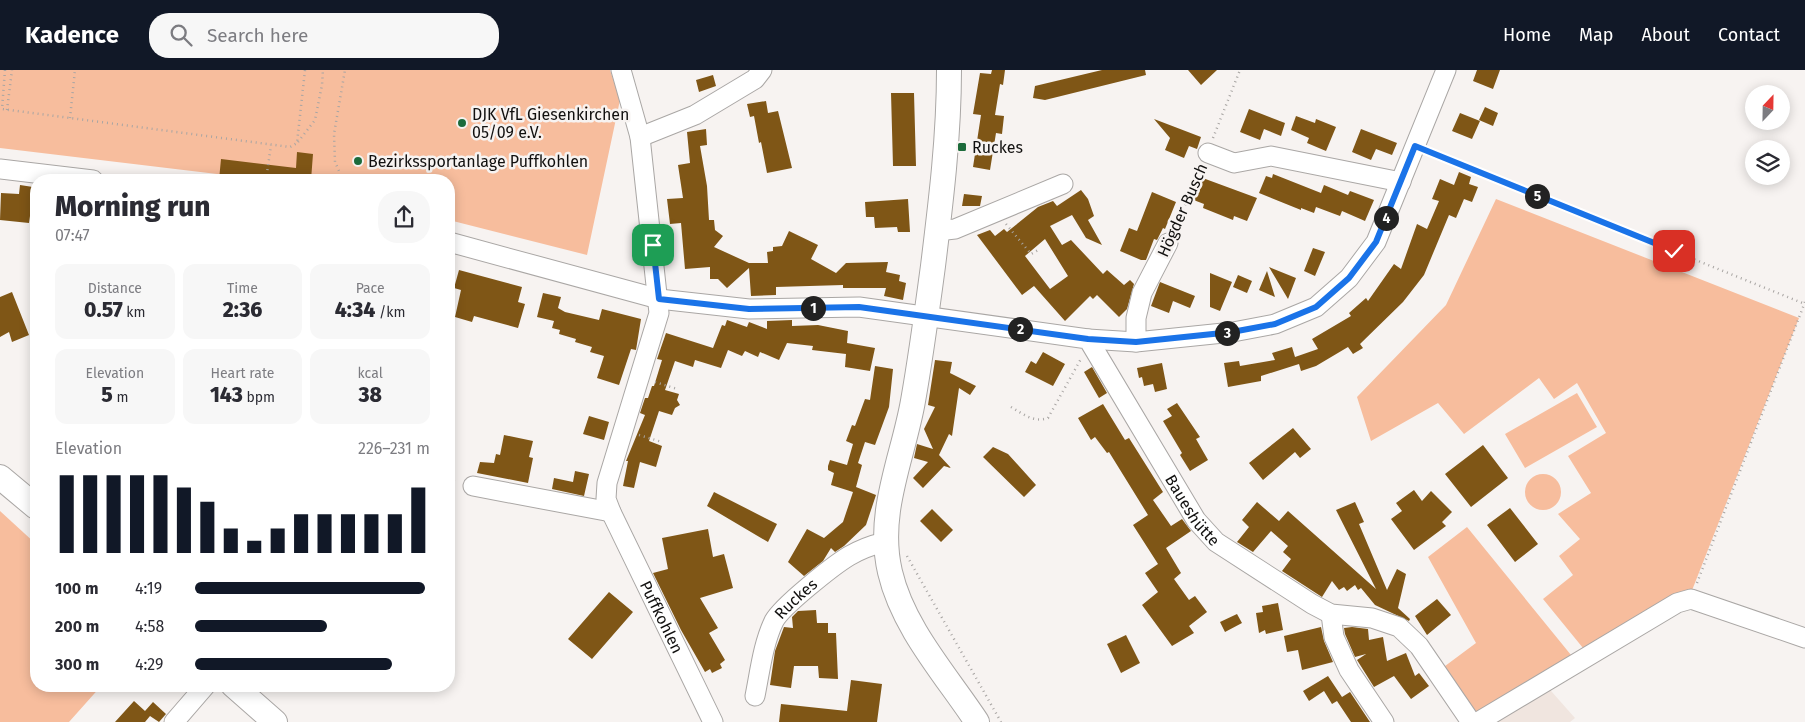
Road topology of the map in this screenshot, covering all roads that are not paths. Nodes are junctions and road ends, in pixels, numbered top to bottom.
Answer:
1 (621, 70) edge
2 (762, 70) edge
3 (949, 70) edge
4 (1446, 70) edge
5 (640, 137) junction
6 (1208, 152) road end
7 (0, 169) edge
8 (42, 174) edge
9 (1401, 182) junction
10 (1063, 184) dead end
11 (937, 231) junction
12 (455, 244) edge
13 (1168, 244) road end
14 (659, 299) junction
15 (926, 316) junction
16 (1090, 342) junction
17 (1136, 342) junction
18 (0, 477) edge
19 (473, 486) dead end
20 (30, 502) edge
21 (610, 512) junction
22 (885, 542) junction
23 (1332, 614) junction
24 (1805, 638) edge
25 (200, 692) edge
26 (242, 692) edge
27 (755, 696) dead end
28 (174, 722) edge
29 (275, 722) edge
30 (713, 722) edge
31 (976, 722) edge
32 (1384, 722) edge
33 (1472, 722) edge
34 (1478, 722) edge

1 - 5 street, Puffkohlen
2 - 5 street
3 - 11 main road
4 - 9 street
5 - 14 street, Puffkohlen
6 - 9 street, Högder Busch
7 - 8 street
9 - 17 street
10 - 11 street
11 - 15 main road
12 - 14 street
13 - 17 street, Högder Busch
14 - 15 street
14 - 21 street, Puffkohlen
15 - 16 street
15 - 22 main road
16 - 17 street
16 - 23 street, Baueshütte
18 - 20 main road
19 - 21 street
21 - 30 street, Puffkohlen
22 - 27 street, Ruckes
22 - 31 main road
23 - 32 street
23 - 33 street, Baueshütte
24 - 34 street
25 - 28 street
26 - 29 main road

